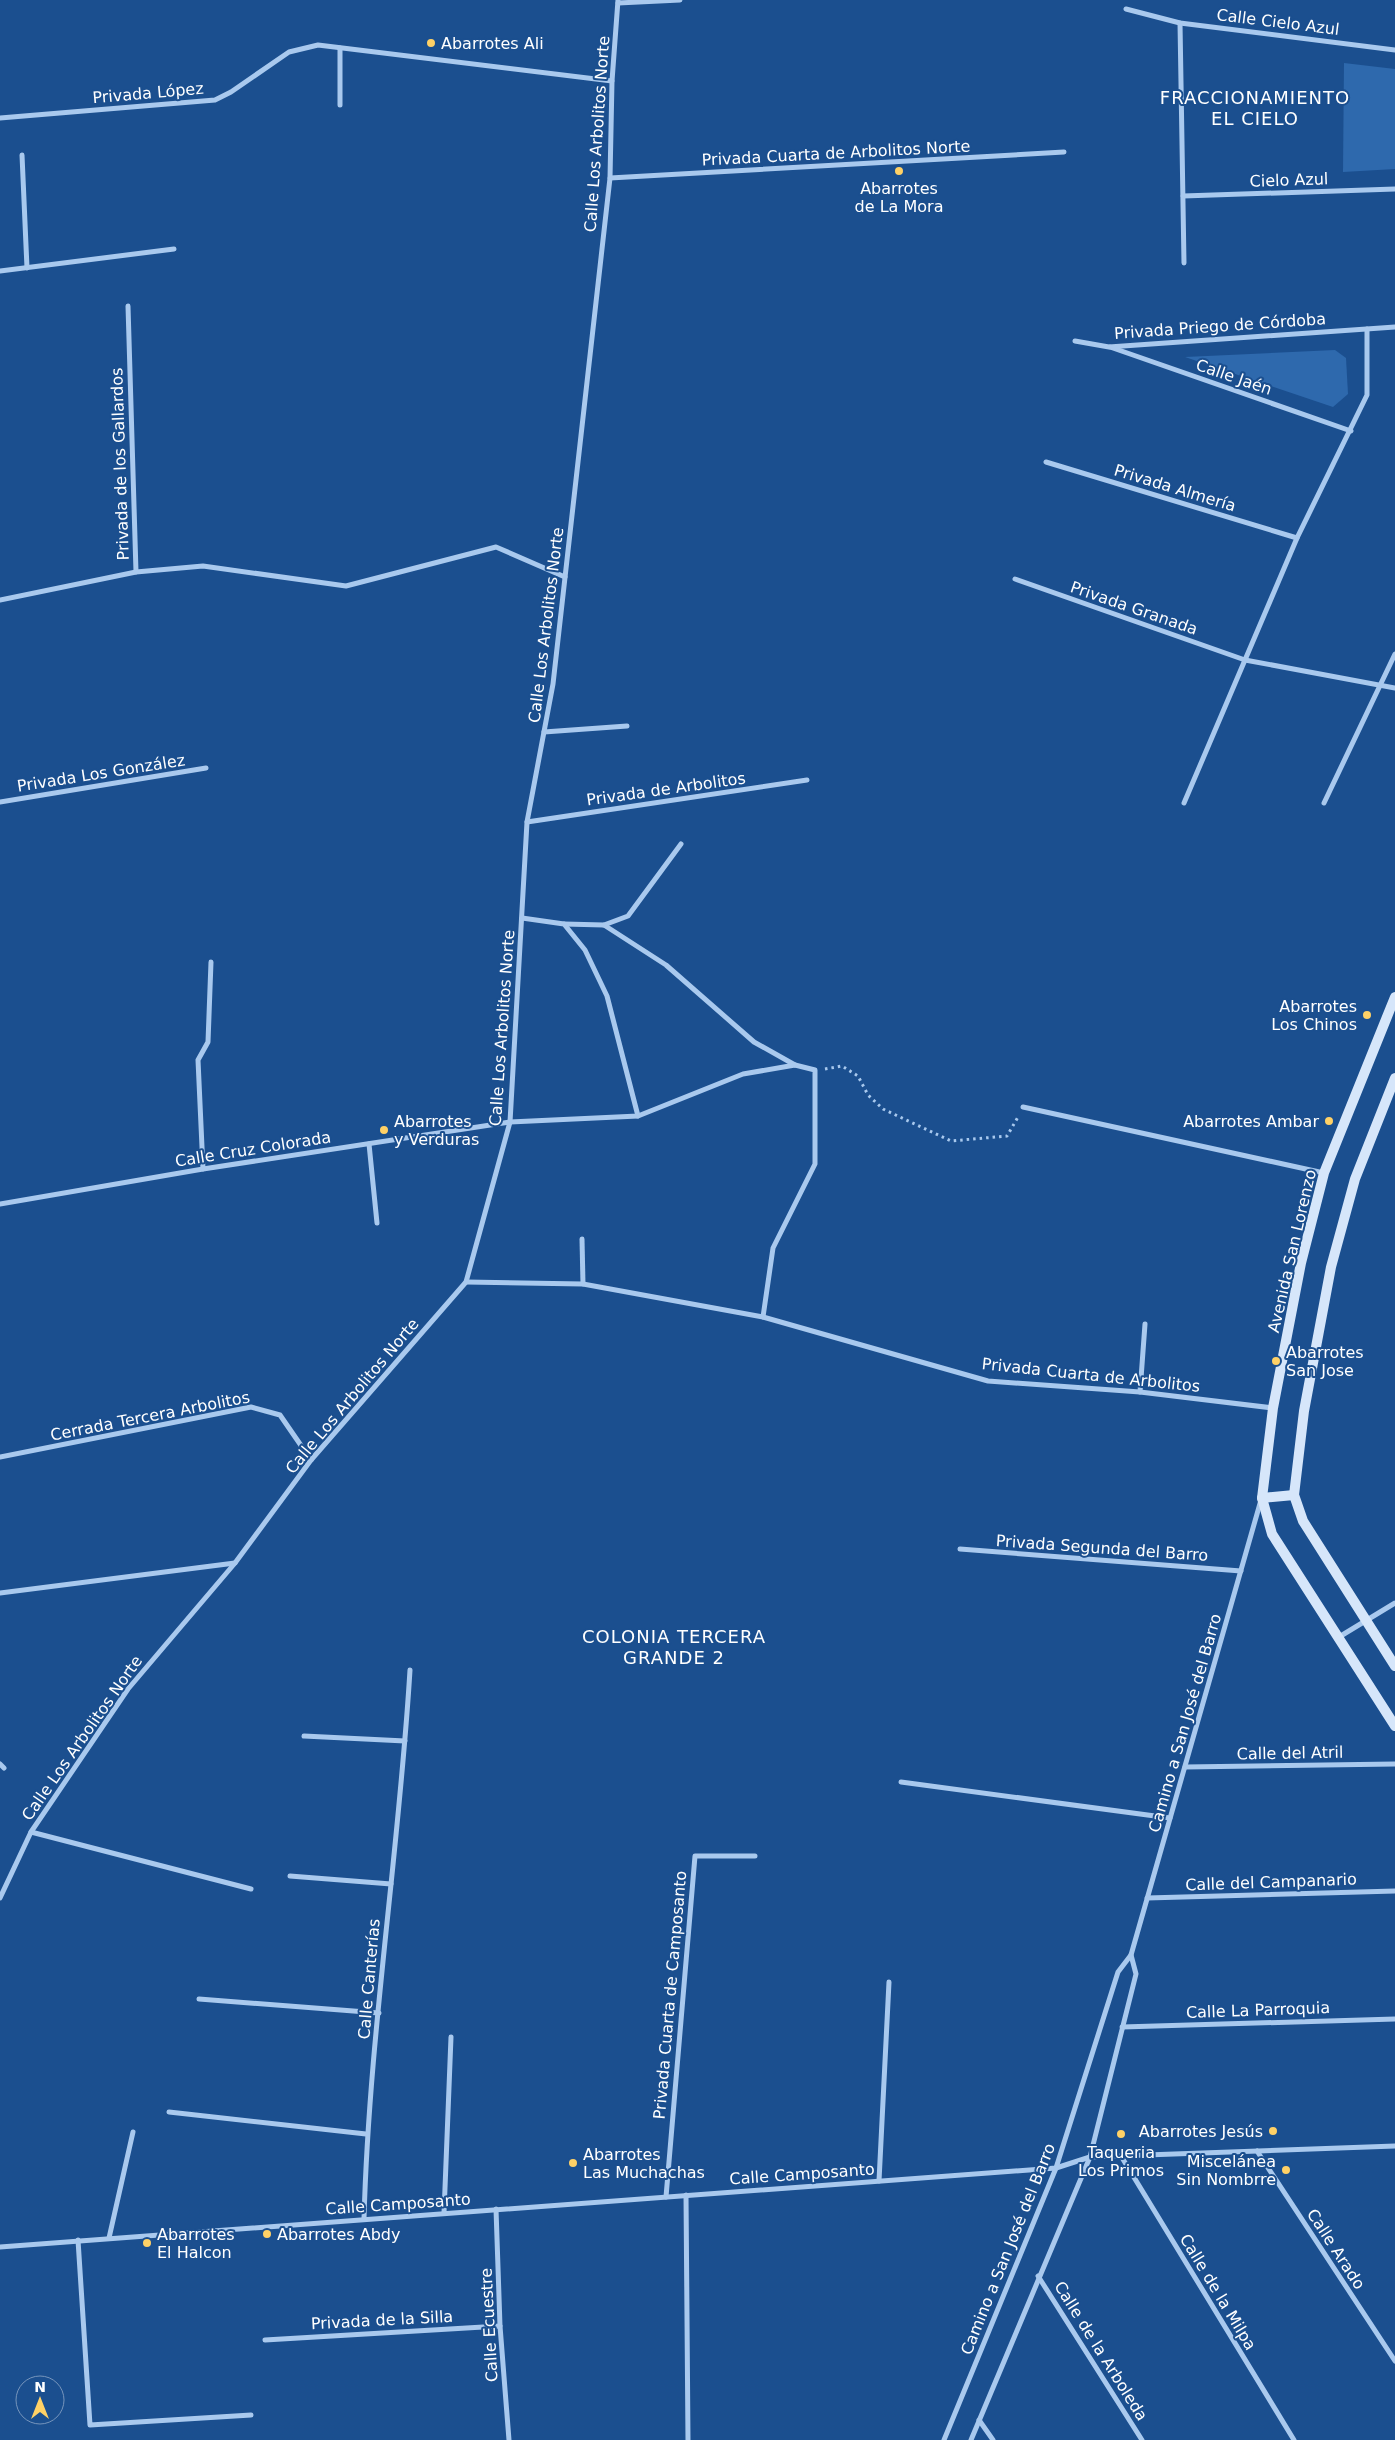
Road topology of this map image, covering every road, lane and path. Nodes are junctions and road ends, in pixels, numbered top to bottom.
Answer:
1 (680, 0) edge
2 (618, 2) edge
3 (1126, 9) dead end
4 (1180, 23) junction
5 (340, 48) junction
6 (1395, 50) edge
7 (612, 81) junction
8 (340, 105) dead end
9 (0, 118) edge
10 (1064, 152) dead end
11 (22, 155) dead end
12 (610, 178) junction
13 (1395, 189) edge
14 (1183, 196) junction
15 (174, 249) dead end
16 (1184, 263) dead end
17 (27, 268) junction
18 (0, 271) edge
19 (128, 306) dead end
20 (1395, 327) edge
21 (1367, 329) junction
22 (1075, 341) dead end
23 (1108, 347) junction
24 (1351, 431) junction
25 (1046, 462) dead end
26 (1297, 538) junction
27 (136, 572) junction
28 (565, 577) junction
29 (1015, 579) dead end
30 (0, 600) edge
31 (1395, 654) edge
32 (1245, 660) junction
33 (1382, 685) junction
34 (1395, 688) edge
35 (627, 726) dead end
36 (544, 732) junction
37 (206, 768) dead end
38 (808, 780) dead end
39 (0, 802) edge
40 (1184, 802) dead end
41 (1324, 802) dead end
42 (527, 822) junction
43 (681, 844) dead end
44 (522, 918) junction
45 (564, 924) junction
46 (604, 925) junction
47 (211, 962) dead end
48 (1395, 997) edge
49 (795, 1065) junction
50 (815, 1070) junction
51 (1395, 1078) edge
52 (1023, 1107) joint
53 (638, 1116) junction
54 (510, 1122) junction
55 (369, 1144) junction
56 (203, 1169) junction
57 (1324, 1173) junction
58 (0, 1204) edge
59 (377, 1223) dead end
60 (582, 1239) dead end
61 (466, 1282) junction
62 (583, 1284) junction
63 (763, 1316) junction
64 (1145, 1324) dead end
65 (1140, 1392) junction
66 (1273, 1408) junction
67 (0, 1457) edge
68 (311, 1460) junction
69 (1294, 1495) junction
70 (1262, 1498) junction
71 (960, 1549) dead end
72 (235, 1562) junction
73 (1241, 1571) junction
74 (0, 1593) edge
75 (1395, 1603) edge
76 (1366, 1620) junction
77 (1338, 1638) junction
78 (1395, 1666) edge
79 (410, 1670) dead end
80 (1395, 1726) edge
81 (304, 1736) dead end
82 (405, 1741) junction
83 (1395, 1764) edge
84 (1185, 1767) junction
85 (901, 1782) dead end
86 (1170, 1818) junction
87 (31, 1832) junction
88 (755, 1856) dead end
89 (290, 1876) dead end
90 (391, 1884) junction
91 (251, 1890) dead end
92 (1395, 1891) edge
93 (0, 1898) edge
94 (1147, 1898) junction
95 (1131, 1955) junction
96 (889, 1982) dead end
97 (199, 1999) dead end
98 (379, 2013) junction
99 (1395, 2019) edge
100 (1122, 2027) junction
101 (451, 2037) dead end
102 (169, 2112) dead end
103 (133, 2132) dead end
104 (366, 2134) junction
105 (1395, 2146) edge
106 (1257, 2152) junction
107 (1121, 2156) junction
108 (1090, 2158) junction
109 (1056, 2168) junction
110 (879, 2181) junction
111 (686, 2195) junction
112 (666, 2197) junction
113 (496, 2209) junction
114 (444, 2213) junction
115 (364, 2219) junction
116 (109, 2238) junction
117 (78, 2240) junction
118 (0, 2247) edge
119 (1038, 2276) junction
120 (500, 2326) junction
121 (265, 2340) dead end
122 (1395, 2361) edge
123 (251, 2415) dead end
124 (980, 2420) junction
125 (509, 2440) edge
126 (688, 2440) edge
127 (944, 2440) edge
128 (971, 2440) edge
129 (993, 2440) edge
130 (1142, 2440) edge
131 (1294, 2440) edge

1 - 2 street
2 - 7 street, Calle Los Arbolitos Norte
3 - 4 street, Calle Cielo Azul
4 - 6 street, Calle Cielo Azul
4 - 14 street
5 - 7 street, Privada López
5 - 8 street
5 - 9 street, Privada López
7 - 12 street, Calle Los Arbolitos Norte
10 - 12 street, Privada Cuarta de Arbolitos Norte
11 - 17 street
12 - 28 street, Calle Los Arbolitos Norte
13 - 14 street, Cielo Azul
14 - 16 street
15 - 17 street
17 - 18 street
19 - 27 street, Privada de los Gallardos
20 - 21 street, Privada Priego de Córdoba
21 - 23 street, Privada Priego de Córdoba
21 - 24 street
22 - 23 street, Privada Priego de Córdoba
23 - 24 street, Calle Jaén
24 - 26 street
25 - 26 street, Privada Almería
26 - 32 street
27 - 28 street
27 - 30 street, Privada de los Gallardos
28 - 36 street, Calle Los Arbolitos Norte
29 - 32 street, Privada Granada
31 - 33 street
32 - 33 street, Privada Granada
32 - 40 street
33 - 34 street, Privada Granada
33 - 41 street
35 - 36 street
36 - 42 street, Calle Los Arbolitos Norte
37 - 39 street, Privada Los González
38 - 42 street, Privada de Arbolitos
42 - 44 street, Calle Los Arbolitos Norte
43 - 46 street
44 - 45 street
44 - 54 street, Calle Los Arbolitos Norte
45 - 46 street
45 - 53 street
46 - 49 street
47 - 56 street
48 - 57 street, Avenida San Lorenzo
49 - 50 street
49 - 53 street, Calle Cruz Colorada
50 - 52 path
50 - 63 street
51 - 69 street
52 - 57 street
53 - 54 street, Calle Cruz Colorada
54 - 55 street, Calle Cruz Colorada
54 - 61 street, Calle Los Arbolitos Norte
55 - 56 street, Calle Cruz Colorada
55 - 59 street
56 - 58 street, Calle Cruz Colorada
57 - 66 street, Avenida San Lorenzo
60 - 62 street
61 - 62 street, Privada Cuarta de Arbolitos
61 - 68 street, Calle Los Arbolitos Norte
62 - 63 street, Privada Cuarta de Arbolitos
63 - 65 street, Privada Cuarta de Arbolitos
64 - 65 street
65 - 66 street, Privada Cuarta de Arbolitos
66 - 70 street, Avenida San Lorenzo
67 - 68 street, Cerrada Tercera Arbolitos
68 - 72 street, Calle Los Arbolitos Norte
69 - 70 street
69 - 76 street
70 - 73 street, Camino a San José del Barro
70 - 77 street, Avenida San Lorenzo
71 - 73 street, Privada Segunda del Barro
72 - 74 street
72 - 87 street, Calle Los Arbolitos Norte
73 - 84 street, Camino a San José del Barro
75 - 76 street
76 - 77 street
76 - 78 street
77 - 80 street, Avenida San Lorenzo
79 - 82 street, Calle Canterías
81 - 82 street
82 - 90 street, Calle Canterías
83 - 84 street, Calle del Atril
84 - 86 street, Camino a San José del Barro
85 - 86 street
86 - 94 street, Camino a San José del Barro
87 - 91 street
87 - 93 street, Calle Los Arbolitos Norte
88 - 112 street, Privada Cuarta de Camposanto
89 - 90 street
90 - 98 street, Calle Canterías
92 - 94 street, Calle del Campanario
94 - 95 street, Camino a San José del Barro
95 - 100 street, Camino a San José del Barro
95 - 109 street, Camino a San José del Barro
96 - 110 street
97 - 98 street
98 - 104 street, Calle Canterías
99 - 100 street, Calle La Parroquia
100 - 108 street, Camino a San José del Barro
101 - 114 street
102 - 104 street
103 - 116 street
104 - 115 street, Calle Canterías
105 - 106 street, Calle Camposanto
106 - 107 street, Calle Camposanto
106 - 122 street, Calle Arado
107 - 108 street, Calle Camposanto
107 - 131 street, Calle de la Milpa
108 - 109 street, Calle Camposanto
108 - 119 street, Camino a San José del Barro
109 - 110 street, Calle Camposanto
109 - 127 street, Camino a San José del Barro
110 - 111 street, Calle Camposanto
111 - 112 street, Calle Camposanto
111 - 126 street
112 - 113 street, Calle Camposanto
113 - 114 street, Calle Camposanto
113 - 120 street, Calle Ecuestre
114 - 115 street, Calle Camposanto
115 - 116 street, Calle Camposanto
116 - 117 street, Calle Camposanto
117 - 118 street, Calle Camposanto
117 - 123 street
119 - 124 street, Camino a San José del Barro
119 - 130 street, Calle de la Arboleda
120 - 121 street, Privada de la Silla
120 - 125 street, Calle Ecuestre
124 - 128 street, Camino a San José del Barro
124 - 129 street

